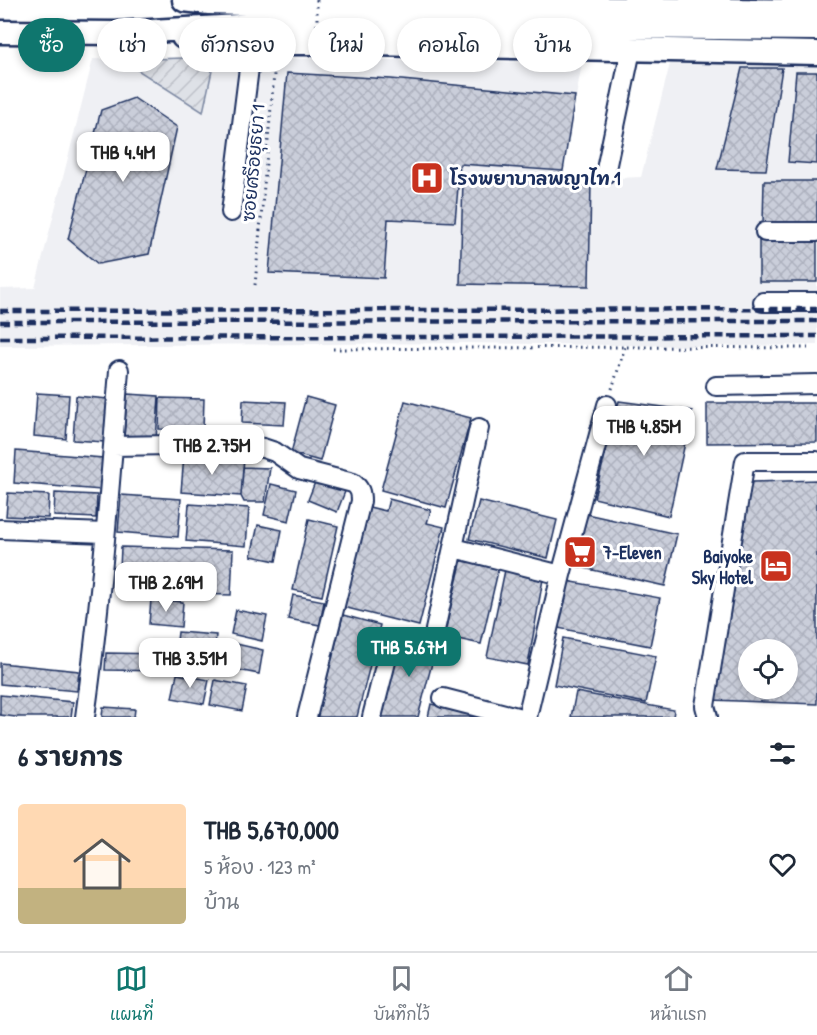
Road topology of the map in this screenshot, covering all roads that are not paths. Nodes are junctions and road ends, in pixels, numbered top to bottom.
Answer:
1 (184, 0) edge
2 (817, 11) edge
3 (388, 16) junction
4 (817, 29) edge
5 (167, 31) edge
6 (0, 32) edge
7 (97, 33) edge
8 (296, 44) edge
9 (631, 50) junction
10 (817, 53) edge
11 (248, 72) edge
12 (605, 174) dead end
13 (231, 212) dead end
14 (765, 232) dead end
15 (817, 232) edge
16 (763, 302) dead end
17 (817, 302) edge
18 (119, 370) dead end
19 (817, 384) edge
20 (716, 386) dead end
21 (607, 405) road end
22 (479, 428) dead end
23 (113, 446) junction
24 (817, 461) edge
25 (0, 529) edge
26 (105, 533) junction
27 (454, 548) junction
28 (561, 575) junction
29 (435, 630) dead end
30 (391, 642) dead end
31 (443, 698) dead end
32 (85, 717) edge
33 (308, 717) edge
34 (372, 717) edge
35 (517, 717) edge
36 (527, 717) edge
37 (708, 717) edge

1 - 3 main road
2 - 3 main road
3 - 4 main road
3 - 5 main road
6 - 7 main road
8 - 9 main road
9 - 10 main road
9 - 12 street
11 - 13 street
14 - 15 street
16 - 17 street
18 - 23 street
19 - 20 street
21 - 28 street
22 - 27 street
23 - 26 street
23 - 33 street
24 - 37 street
25 - 26 street
26 - 32 street
27 - 28 street
27 - 29 street
28 - 36 street
30 - 34 street
31 - 35 street

